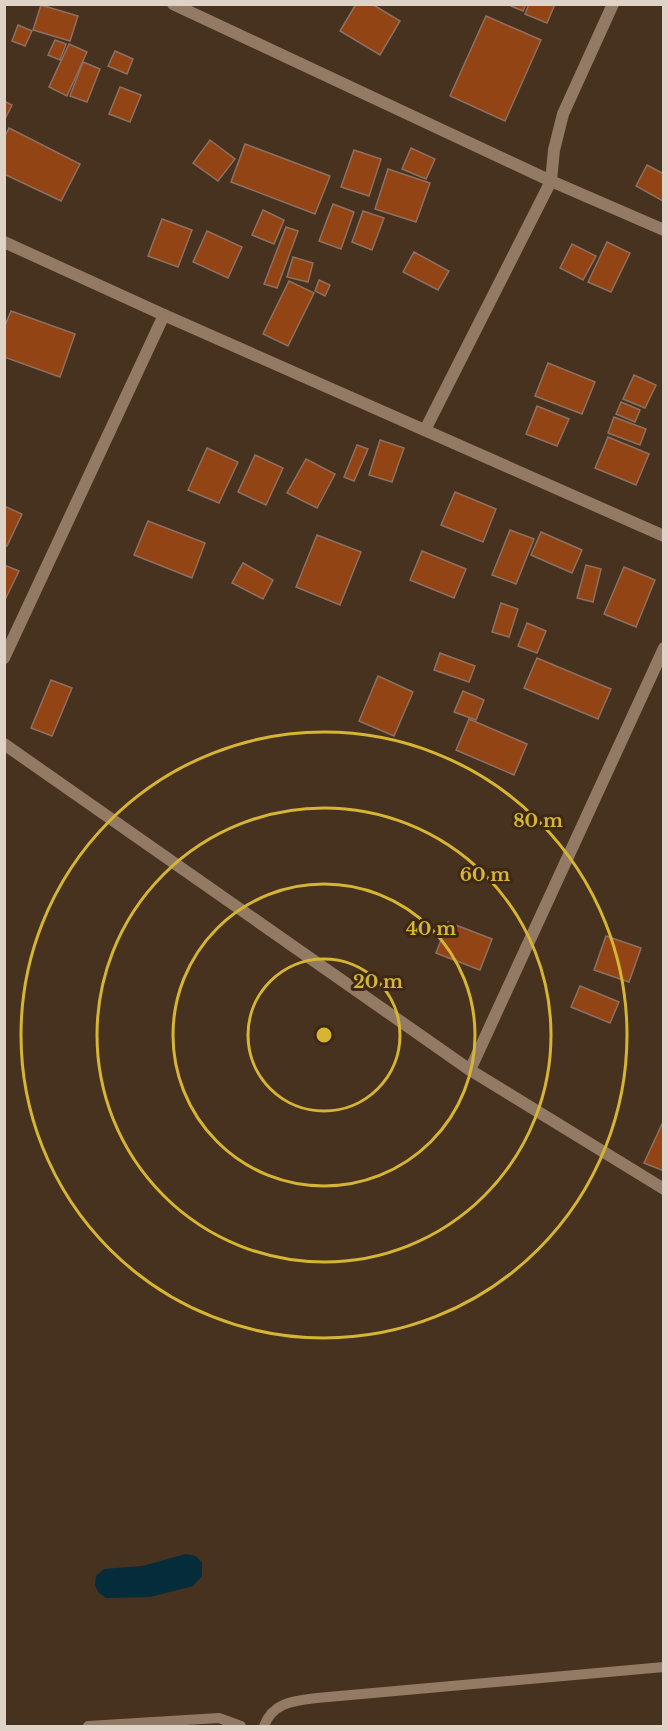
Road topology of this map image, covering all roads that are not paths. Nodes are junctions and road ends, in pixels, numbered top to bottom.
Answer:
1 (173, 4) edge
2 (613, 4) edge
3 (551, 181) junction
4 (663, 230) edge
5 (4, 242) edge
6 (164, 315) junction
7 (425, 430) junction
8 (663, 536) edge
9 (663, 648) edge
10 (4, 658) edge
11 (4, 744) edge
12 (470, 1070) junction
13 (663, 1189) edge
14 (663, 1667) edge
15 (88, 1726) edge
16 (241, 1726) edge
17 (264, 1726) edge

1 - 3 street
2 - 3 street
3 - 4 street
3 - 7 street
5 - 6 street
6 - 7 street
6 - 10 street
7 - 8 street
9 - 12 street
11 - 12 street
12 - 13 street
14 - 17 lane
15 - 16 lane

